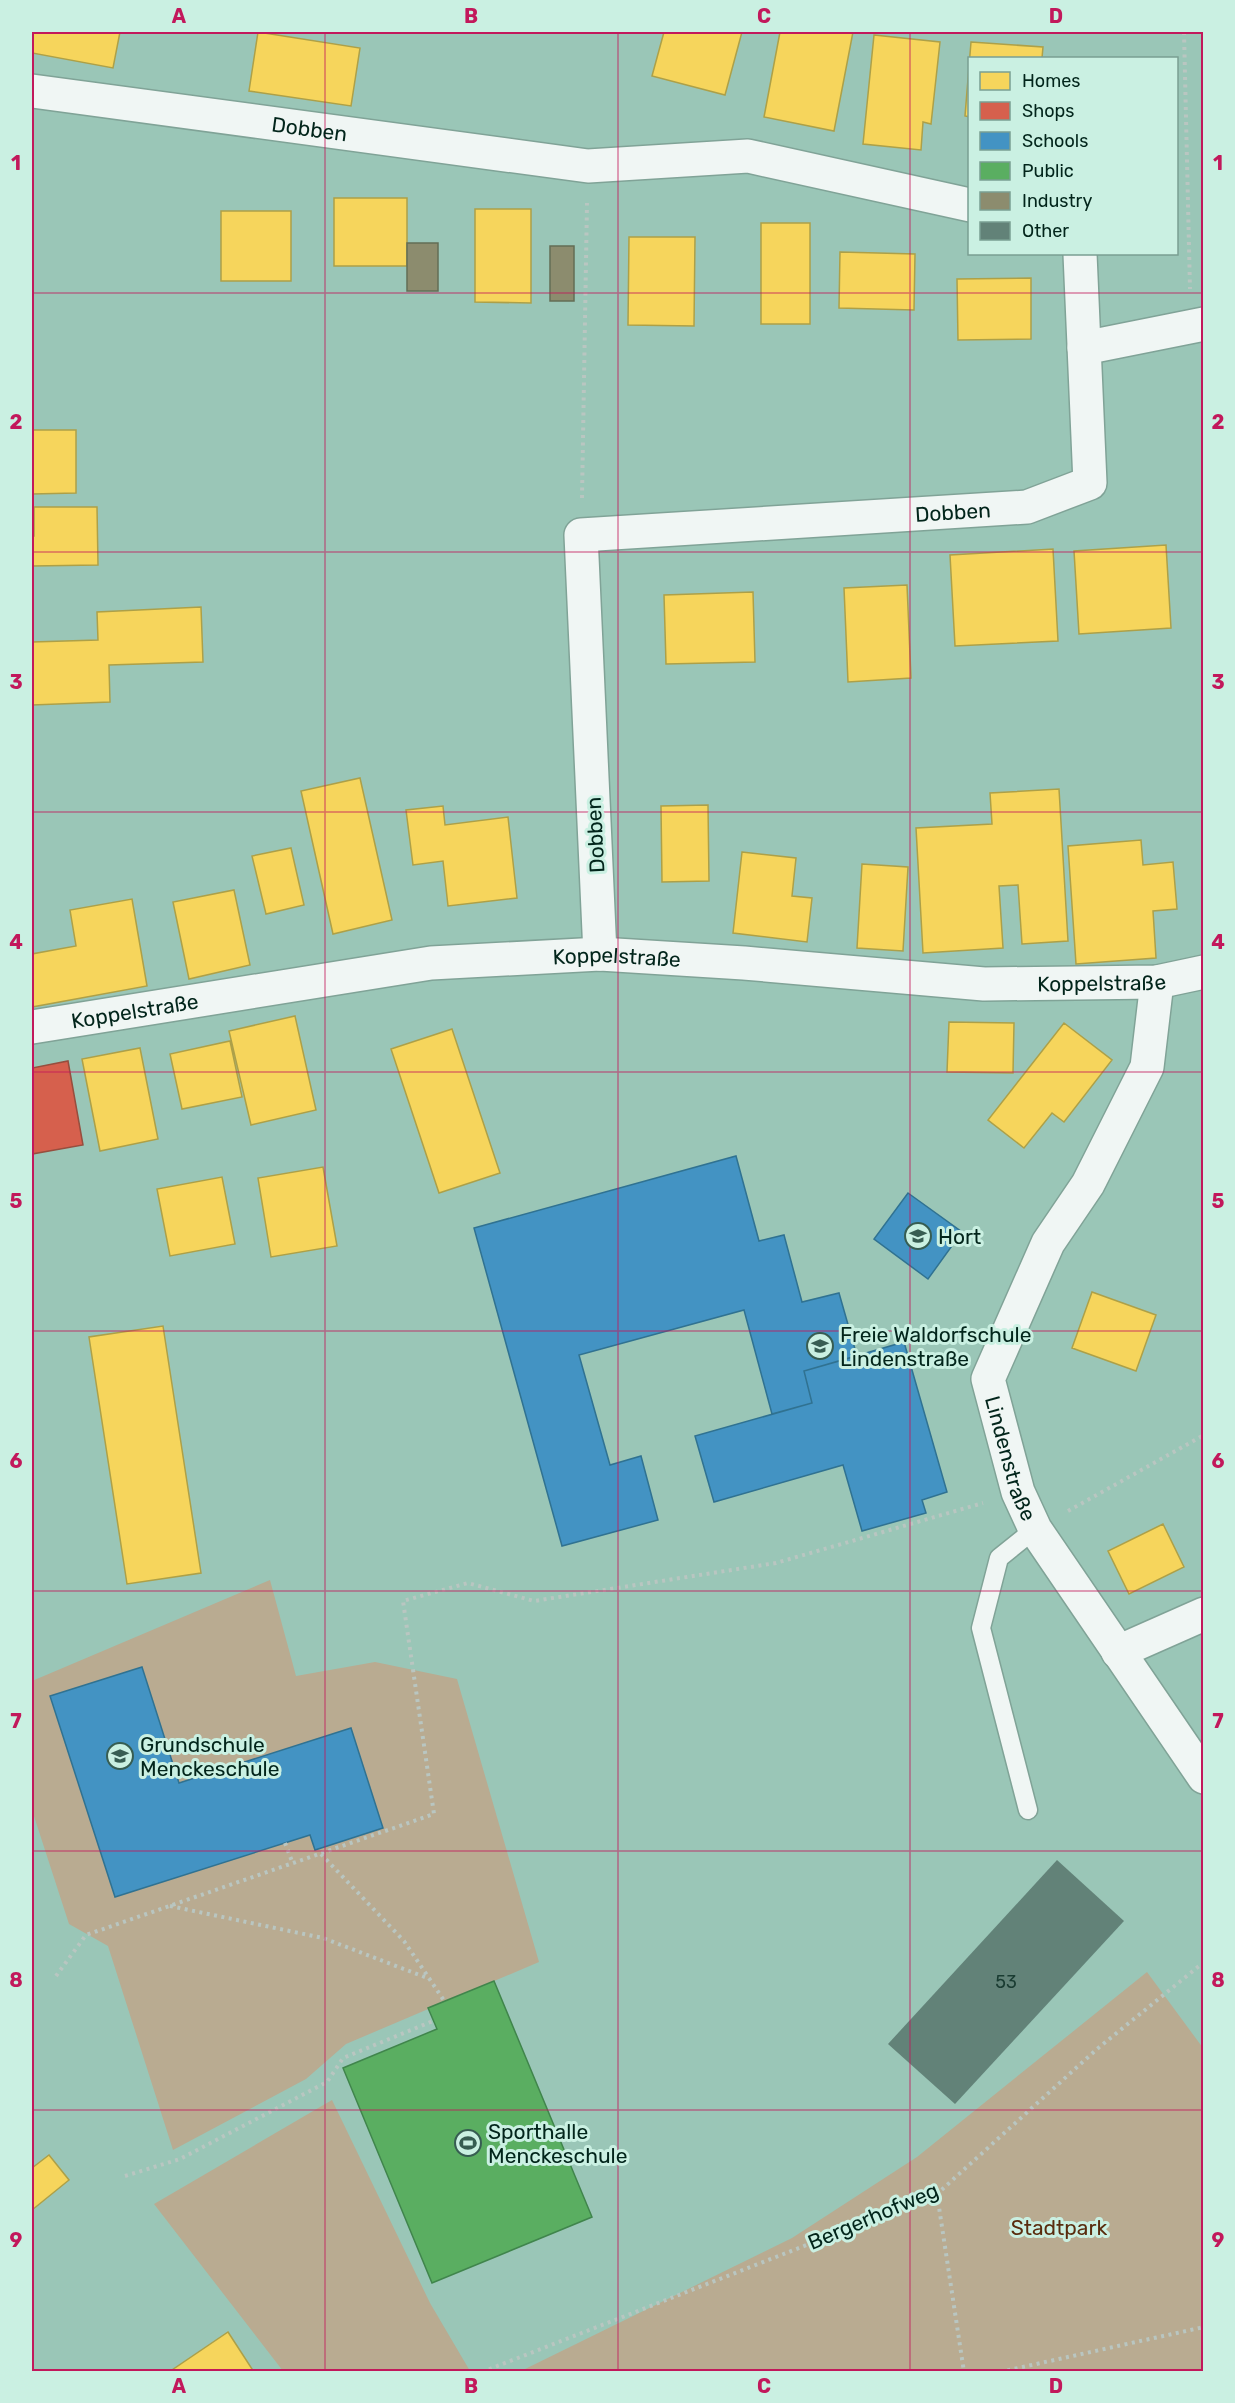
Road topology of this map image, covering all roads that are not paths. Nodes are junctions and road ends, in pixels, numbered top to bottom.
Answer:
1 (32, 91) edge
2 (968, 205) edge
3 (1080, 255) edge
4 (1197, 325) edge
5 (1084, 348) junction
6 (600, 954) junction
7 (1203, 972) edge
8 (1157, 982) junction
9 (32, 1027) edge
10 (1035, 1530) junction
11 (1203, 1614) edge
12 (1118, 1652) junction
13 (1203, 1777) edge
14 (1028, 1810) dead end

1 - 2 street, Dobben
3 - 5 street, Dobben
4 - 5 street
5 - 6 street, Dobben
6 - 8 street, Koppelstraße
6 - 9 street, Koppelstraße
7 - 8 street, Koppelstraße
8 - 10 street, Lindenstraße
10 - 12 street, Lindenstraße
10 - 14 lane
11 - 12 street
12 - 13 street, Lindenstraße

